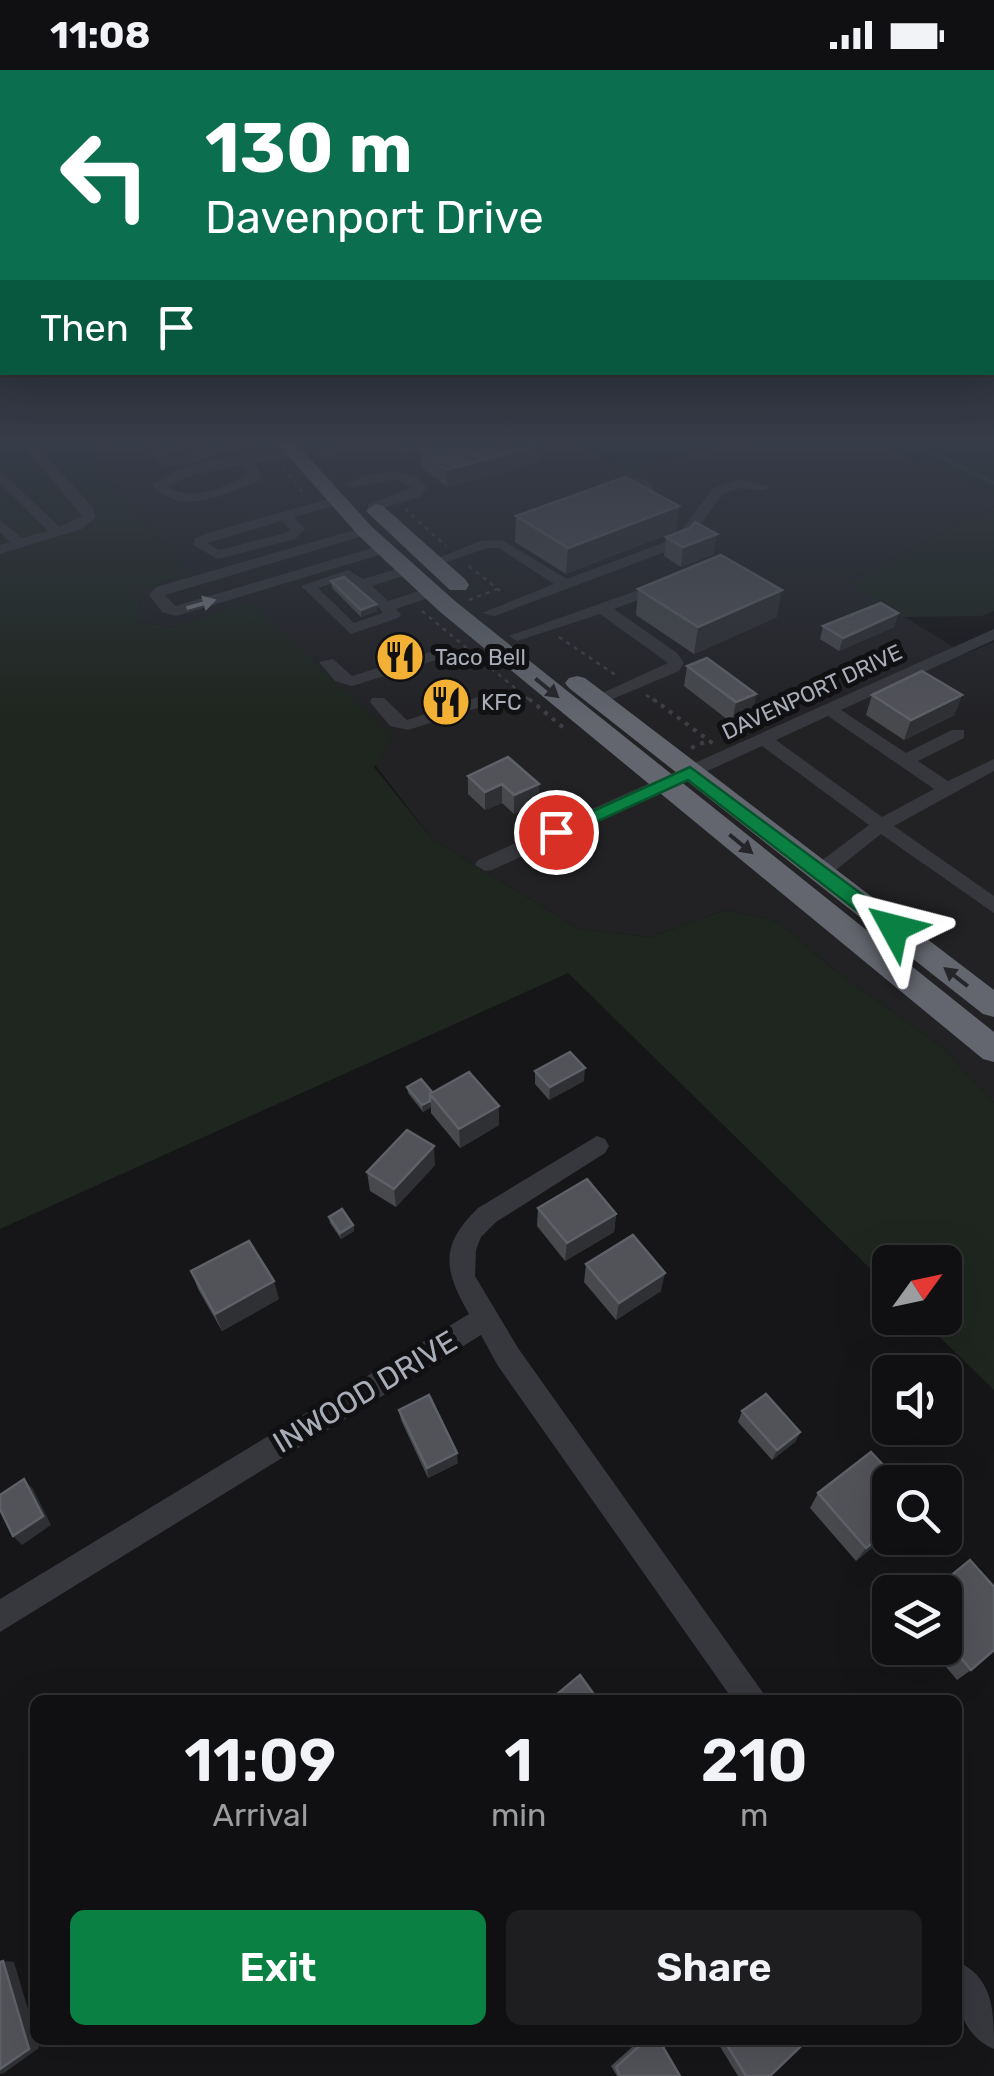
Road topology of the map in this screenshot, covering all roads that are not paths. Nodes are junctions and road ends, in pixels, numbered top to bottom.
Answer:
1 (11, 535) edge
2 (49, 535) edge
3 (217, 535) edge
4 (292, 535) edge
5 (371, 535) edge
6 (402, 535) edge
7 (490, 535) edge
8 (685, 535) edge
9 (374, 539) junction
10 (20, 544) junction
11 (484, 544) junction
12 (0, 550) edge
13 (292, 552) junction
14 (432, 563) junction
15 (314, 570) junction
16 (407, 570) junction
17 (689, 576) edge
18 (362, 584) junction
19 (566, 584) junction
20 (432, 592) junction
21 (386, 607) junction
22 (602, 608) junction
23 (490, 613) junction
24 (994, 634) edge
25 (517, 636) junction
26 (430, 657) dead end
27 (327, 662) dead end
28 (481, 701) dead end
29 (378, 702) dead end
30 (592, 710) junction
31 (829, 710) junction
32 (958, 734) dead end
33 (765, 740) junction
34 (905, 761) junction
35 (994, 764) edge
36 (677, 778) junction
37 (947, 789) junction
38 (882, 825) junction
39 (485, 864) dead end
40 (820, 872) junction
41 (994, 906) edge
42 (994, 1006) edge
43 (994, 1050) edge
44 (598, 1146) dead end
45 (486, 1318) junction
46 (0, 1617) edge
47 (748, 1695) edge
48 (962, 1986) edge
49 (994, 2030) edge

1 - 10 street
2 - 10 street
3 - 4 street
5 - 9 highway
6 - 14 highway
7 - 11 street
8 - 19 street
9 - 13 street
9 - 14 highway
9 - 15 street
9 - 16 highway
10 - 12 street
11 - 14 street
11 - 19 street
13 - 15 street
13 -> 15 street
14 - 23 highway
16 - 18 street
16 - 20 highway
17 - 22 street
18 - 21 street
18 - 21 street
19 - 23 street
20 - 21 street
20 -> 30 highway
22 - 25 street
22 - 30 street
23 - 25 highway
24 - 31 street, DAVENPORT DRIVE
25 - 30 highway
26 - 27 street
28 - 29 street
30 - 36 highway
30 - 36 highway
31 - 33 street, DAVENPORT DRIVE
31 - 34 street
32 - 34 street
33 - 36 street, DAVENPORT DRIVE
33 - 38 street
34 - 37 street
35 - 37 street
36 - 39 street, DAVENPORT DRIVE
36 - 40 highway
36 -> 43 highway
37 - 38 street
38 - 40 street
38 - 41 street
42 -> 40 highway
44 - 45 street
45 - 46 street, INWOOD DRIVE
45 - 47 street, INWOOD DRIVE
48 - 49 street

